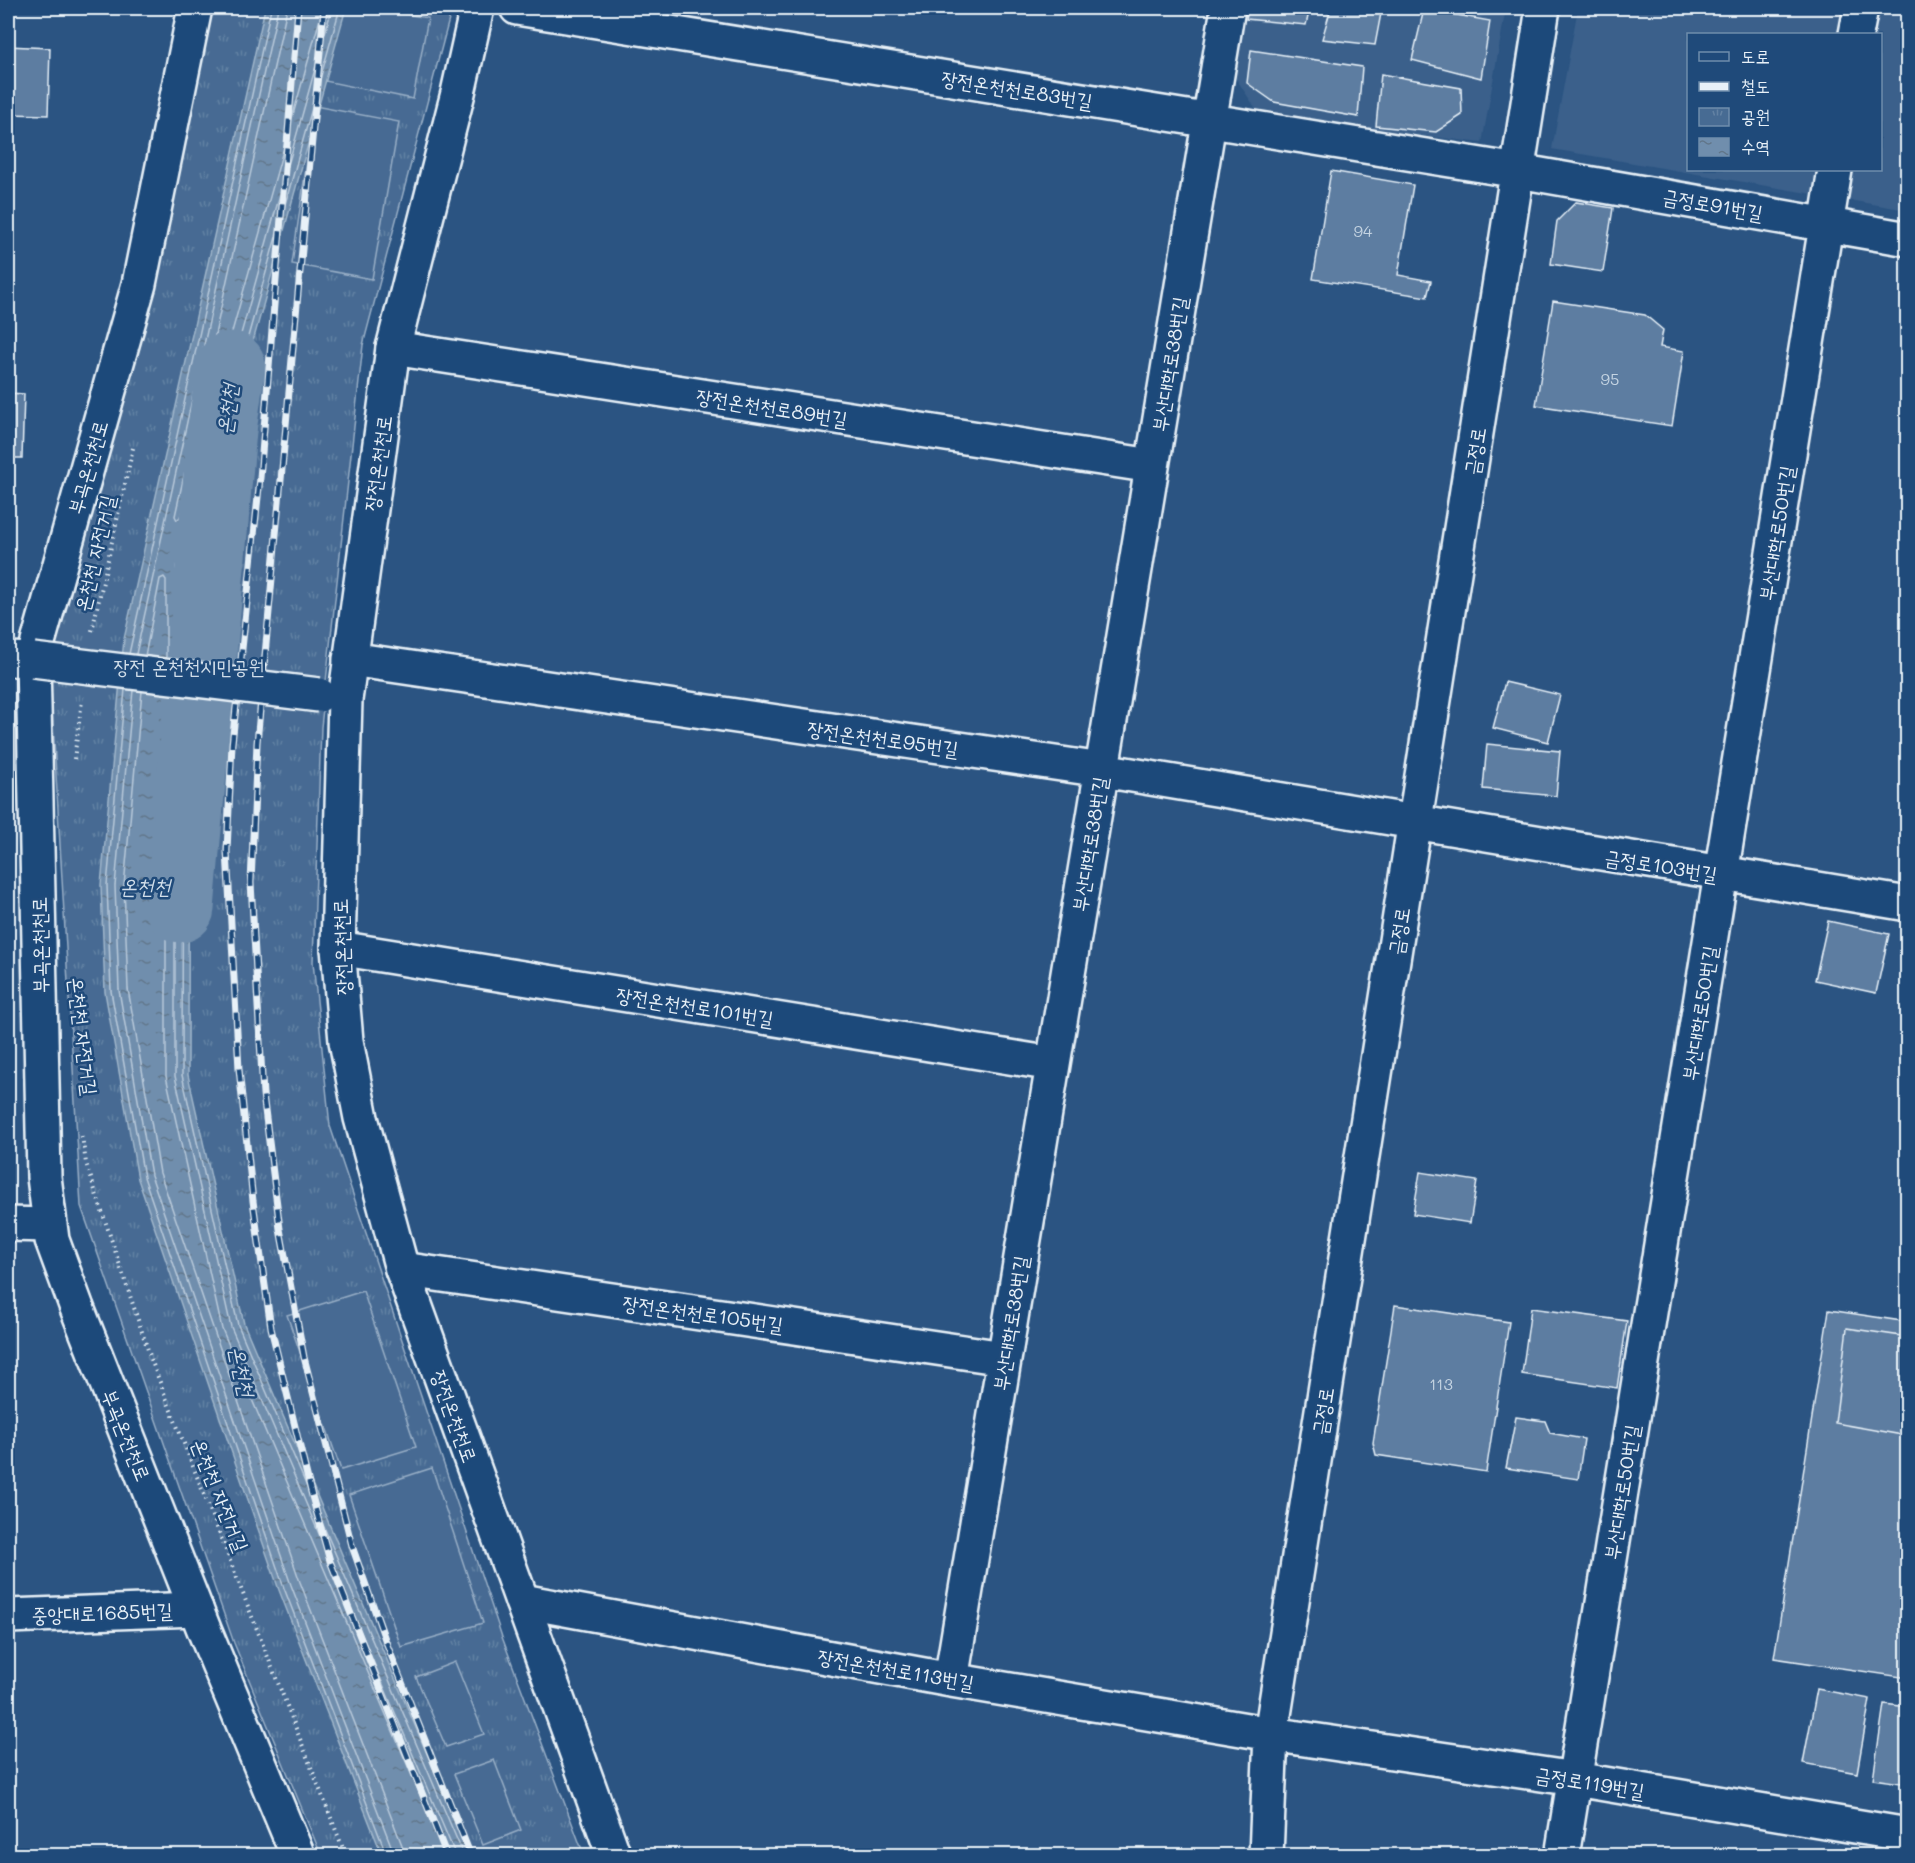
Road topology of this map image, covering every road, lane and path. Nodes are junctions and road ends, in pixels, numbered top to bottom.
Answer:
1 (195, 8) edge
2 (477, 8) edge
3 (517, 8) edge
4 (1228, 8) edge
5 (1544, 8) edge
6 (1861, 8) edge
7 (1856, 33) edge
8 (1209, 120) junction
9 (1518, 171) junction
10 (1835, 171) edge
11 (1826, 223) junction
12 (1908, 239) edge
13 (393, 348) junction
14 (135, 442) dead end
15 (1152, 466) junction
16 (91, 635) dead end
17 (20, 659) edge
18 (350, 659) junction
19 (83, 693) dead end
20 (332, 697) junction
21 (73, 762) dead end
22 (1102, 770) junction
23 (1414, 824) junction
24 (1721, 875) junction
25 (1908, 904) edge
26 (338, 948) junction
27 (1053, 1064) junction
28 (81, 1127) dead end
29 (8, 1224) edge
30 (49, 1225) junction
31 (402, 1269) junction
32 (1004, 1358) junction
33 (522, 1600) junction
34 (196, 1609) junction
35 (8, 1616) edge
36 (951, 1680) junction
37 (1271, 1734) junction
38 (1575, 1779) junction
39 (1908, 1835) edge
40 (298, 1856) edge
41 (346, 1856) edge
42 (614, 1856) edge
43 (1266, 1856) edge
44 (1562, 1856) edge

1 - 17 street, 부곡온천천로
2 - 13 street, 장전온천천로
3 - 8 street, 장전온천천로83번길
4 - 8 street, 부산대학로38번길
5 - 9 street, 금정로
6 - 7 street
8 - 9 street, 장전온천천로83번길
8 - 15 street, 부산대학로38번길
9 - 11 street, 금정로91번길
9 - 23 street, 금정로
10 - 11 street, 부산대학로50번길
11 - 12 street, 금정로91번길
11 - 24 street, 부산대학로50번길
13 - 15 street, 장전온천천로89번길
13 - 18 street, 장전온천천로
14 - 16 path, 온천천 자전거길
15 - 22 street, 부산대학로38번길
17 - 20 street, bridge
17 - 30 street, 부곡온천천로
18 - 20 street, 장전온천천로
18 - 22 street, 장전온천천로95번길
19 - 21 path
20 - 26 street, 장전온천천로
22 - 23 street, 장전온천천로95번길
22 - 27 street, 부산대학로38번길
23 - 24 street, 금정로103번길
23 - 37 street, 금정로
24 - 25 street, 금정로103번길
24 - 38 street, 부산대학로50번길
26 - 27 street, 장전온천천로101번길
26 - 31 street, 장전온천천로
27 - 32 street, 부산대학로38번길
28 - 41 path, 온천천 자전거길
29 - 30 street
30 - 34 street, 부곡온천천로
31 - 32 street, 장전온천천로105번길
31 - 33 street, 장전온천천로
32 - 36 street, 부산대학로38번길
33 - 36 street, 장전온천천로113번길
33 - 42 street, 장전온천천로
34 - 35 street, 중앙대로1685번길
34 - 40 street, 부곡온천천로
36 - 37 street, 장전온천천로113번길
37 - 38 street, 금정로119번길
37 - 43 street, 금정로
38 - 39 street, 금정로119번길
38 - 44 street, 부산대학로50번길

